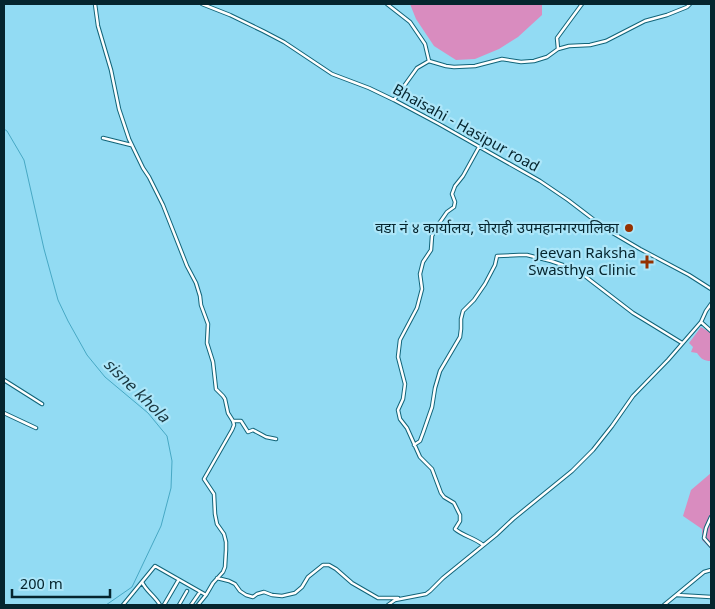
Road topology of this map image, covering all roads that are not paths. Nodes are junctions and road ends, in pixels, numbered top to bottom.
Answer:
1 (95, 4) edge
2 (202, 4) edge
3 (387, 4) edge
4 (582, 4) edge
5 (690, 4) edge
6 (558, 49) junction
7 (430, 61) junction
8 (394, 100) junction
9 (103, 138) dead end
10 (132, 146) junction
11 (479, 147) junction
12 (711, 289) edge
13 (711, 304) edge
14 (701, 322) junction
15 (711, 331) edge
16 (682, 343) junction
17 (4, 380) edge
18 (42, 404) dead end
19 (4, 413) edge
20 (233, 421) junction
21 (36, 428) dead end
22 (276, 439) dead end
23 (414, 445) junction
24 (711, 516) edge
25 (483, 545) junction
26 (711, 546) edge
27 (711, 570) edge
28 (217, 578) junction
29 (178, 580) junction
30 (142, 582) junction
31 (188, 591) dead end
32 (200, 592) junction
33 (677, 595) junction
34 (206, 596) junction
35 (711, 597) edge
36 (404, 598) junction
37 (123, 605) edge
38 (162, 605) edge
39 (179, 605) edge
40 (191, 605) edge
41 (198, 605) edge
42 (388, 605) edge
43 (664, 605) edge

1 - 10 street
2 - 8 street, Bhaisahi - Hasipur road
3 - 7 street
4 - 6 street
5 - 6 street
6 - 7 street
7 - 8 street
8 - 11 street, Bhaisahi - Hasipur road
9 - 10 street
10 - 20 street
11 - 12 street, Bhaisahi - Hasipur road
11 - 23 street
13 - 14 street
14 - 15 street
14 - 16 street
16 - 23 street
16 - 25 street
17 - 18 street
19 - 21 street
20 - 22 street
20 - 28 street
23 - 25 street
24 - 26 street
25 - 36 street
27 - 33 street
28 - 34 street
28 - 36 street
29 - 30 street
29 - 32 street
29 - 38 street
30 - 37 street
30 - 38 street
31 - 39 street
32 - 34 street
32 - 40 street
33 - 35 street
33 - 43 street
34 - 41 street
36 - 42 street

